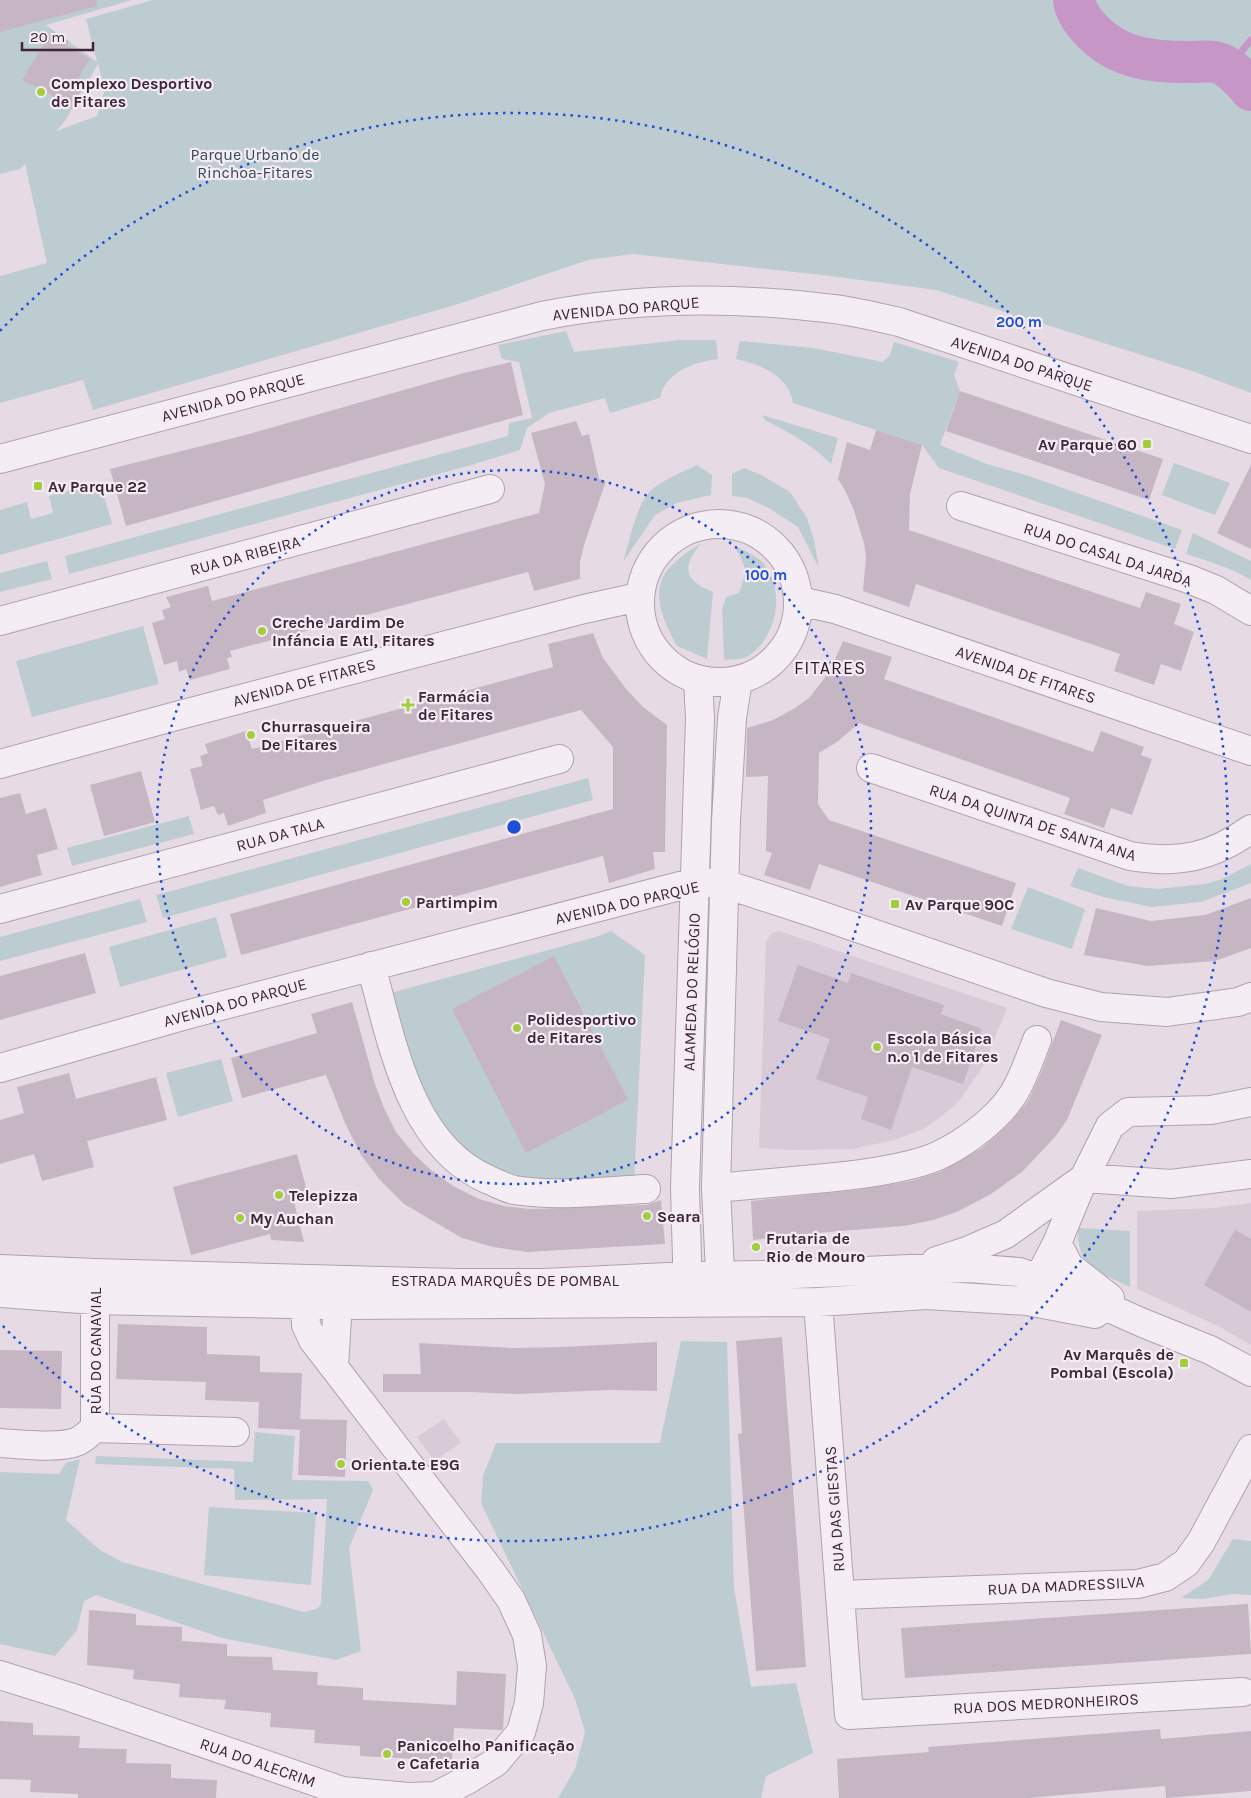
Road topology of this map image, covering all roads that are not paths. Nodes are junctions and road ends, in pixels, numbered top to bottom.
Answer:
1 (1251, 439) edge
2 (0, 459) edge
3 (490, 489) dead end
4 (961, 506) dead end
5 (639, 597) junction
6 (799, 601) junction
7 (1251, 611) edge
8 (0, 621) edge
9 (698, 680) junction
10 (738, 680) junction
11 (1251, 751) edge
12 (559, 759) dead end
13 (0, 764) edge
14 (871, 768) dead end
15 (1251, 829) edge
16 (695, 882) junction
17 (725, 884) junction
18 (0, 909) edge
19 (371, 966) junction
20 (1251, 997) edge
21 (1037, 1040) dead end
22 (0, 1068) edge
23 (1251, 1102) edge
24 (1251, 1174) edge
25 (1084, 1178) junction
26 (716, 1188) junction
27 (646, 1189) dead end
28 (1032, 1216) junction
29 (1057, 1243) junction
30 (0, 1269) edge
31 (910, 1269) junction
32 (688, 1276) junction
33 (720, 1276) junction
34 (1029, 1284) junction
35 (95, 1286) junction
36 (304, 1291) junction
37 (339, 1292) junction
38 (0, 1293) edge
39 (818, 1302) junction
40 (721, 1303) junction
41 (688, 1304) junction
42 (1143, 1323) junction
43 (334, 1366) junction
44 (1251, 1372) edge
45 (95, 1428) junction
46 (235, 1432) dead end
47 (0, 1443) edge
48 (1251, 1449) edge
49 (840, 1595) junction
50 (0, 1675) edge
51 (1244, 1692) dead end
52 (850, 1715) joint

1 - 2 street, AVENIDA DO PARQUE
3 - 8 street, RUA DA RIBEIRA
4 - 7 street, RUA DO CASAL DA JARDA
5 - 6 street
5 - 9 street
5 - 13 street, AVENIDA DE FITARES
6 - 10 street
6 - 11 street, AVENIDA DE FITARES
9 - 10 street
9 - 16 street, ALAMEDA DO RELÓGIO
10 - 17 street, ALAMEDA DO RELÓGIO
12 - 18 street, RUA DA TALA
14 - 15 street, RUA DA QUINTA DE SANTA ANA
16 - 17 street, AVENIDA DO PARQUE
16 - 19 street, AVENIDA DO PARQUE
16 - 32 street, ALAMEDA DO RELÓGIO
17 - 20 street, AVENIDA DO PARQUE
17 - 26 street, ALAMEDA DO RELÓGIO
19 - 22 street, AVENIDA DO PARQUE
19 - 27 street
21 - 26 street
23 - 25 street
24 - 25 street
25 - 28 street
25 - 29 street
26 - 33 street, ALAMEDA DO RELÓGIO
28 - 31 street
28 - 34 street
29 - 34 street
29 - 42 street, ESTRADA MARQUÊS DE POMBAL
30 - 35 street, ESTRADA MARQUÊS DE POMBAL
31 - 33 street, ESTRADA MARQUÊS DE POMBAL
31 - 34 street, ESTRADA MARQUÊS DE POMBAL
32 - 33 street, ESTRADA MARQUÊS DE POMBAL
32 - 37 street, ESTRADA MARQUÊS DE POMBAL
32 - 41 street, ALAMEDA DO RELÓGIO
33 - 40 street, ALAMEDA DO RELÓGIO
34 - 39 street, ESTRADA MARQUÊS DE POMBAL
34 - 42 street, ESTRADA MARQUÊS DE POMBAL
35 - 36 street, ESTRADA MARQUÊS DE POMBAL
35 - 38 street, ESTRADA MARQUÊS DE POMBAL
35 - 45 street, RUA DO CANAVIAL
36 - 37 street, ESTRADA MARQUÊS DE POMBAL
36 - 43 street, RUA DO ALECRIM
37 - 41 street, ESTRADA MARQUÊS DE POMBAL
37 - 43 street
39 - 40 street, ESTRADA MARQUÊS DE POMBAL
39 - 49 street, RUA DAS GIESTAS
40 - 41 street, ESTRADA MARQUÊS DE POMBAL
42 - 44 street, ESTRADA MARQUÊS DE POMBAL
43 - 50 street, RUA DO ALECRIM
45 - 46 street, RUA DO CANAVIAL
45 - 47 street, RUA DO CANAVIAL
48 - 49 street, RUA DA MADRESSILVA
49 - 52 street, RUA DAS GIESTAS
51 - 52 street, RUA DOS MEDRONHEIROS

